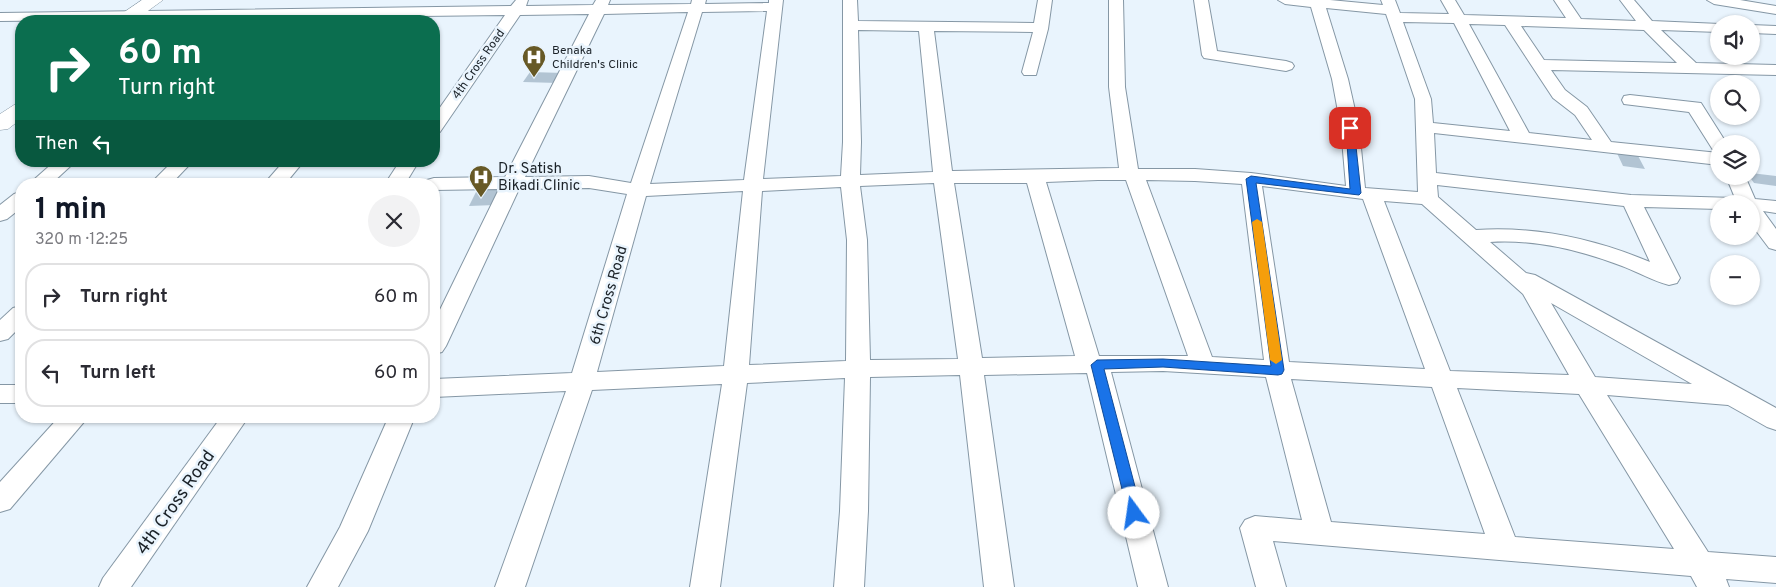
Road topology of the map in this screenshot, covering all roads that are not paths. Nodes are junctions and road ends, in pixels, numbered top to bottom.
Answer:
1 (175, 0) edge
2 (269, 0) edge
3 (356, 0) edge
4 (439, 0) edge
5 (850, 0) edge
6 (1045, 0) edge
7 (1116, 0) edge
8 (1201, 0) edge
9 (1285, 0) edge
10 (1448, 0) edge
11 (1561, 0) edge
12 (1626, 0) edge
13 (1714, 0) edge
14 (775, 3) edge
15 (1317, 3) junction
16 (22, 4) dead end
17 (697, 4) edge
18 (519, 5) edge
19 (600, 5) edge
20 (1391, 9) edge
21 (1776, 10) edge
22 (141, 15) edge
23 (250, 15) edge
24 (340, 15) edge
25 (426, 15) edge
26 (440, 15) edge
27 (0, 17) edge
28 (15, 17) edge
29 (1458, 19) junction
30 (1510, 21) junction
31 (1576, 23) junction
32 (850, 25) junction
33 (1647, 25) junction
34 (926, 26) junction
35 (1041, 28) junction
36 (1710, 28) edge
37 (1760, 29) edge
38 (1776, 30) edge
39 (1540, 65) junction
40 (1286, 66) dead end
41 (1690, 67) junction
42 (1776, 70) edge
43 (1030, 72) dead end
44 (15, 97) edge
45 (1630, 100) dead end
46 (0, 108) edge
47 (15, 113) edge
48 (440, 119) edge
49 (0, 124) edge
50 (1424, 127) junction
51 (1712, 135) edge
52 (1522, 137) junction
53 (1605, 146) junction
54 (1710, 158) edge
55 (59, 167) edge
56 (178, 167) edge
57 (290, 167) edge
58 (406, 167) edge
59 (1131, 175) junction
60 (942, 177) junction
61 (46, 178) edge
62 (166, 178) edge
63 (279, 178) edge
64 (398, 178) edge
65 (1035, 178) junction
66 (1428, 178) junction
67 (1251, 179) junction
68 (850, 181) junction
69 (512, 183) junction
70 (440, 184) edge
71 (753, 185) junction
72 (638, 190) junction
73 (1364, 194) junction
74 (1428, 199) junction
75 (15, 201) edge
76 (1630, 201) junction
77 (1710, 203) edge
78 (1760, 205) edge
79 (1776, 207) edge
80 (0, 215) edge
81 (1760, 222) edge
82 (1470, 237) junction
83 (1776, 244) edge
84 (1509, 270) junction
85 (15, 319) edge
86 (0, 333) edge
87 (440, 333) edge
88 (1094, 365) junction
89 (1203, 365) junction
90 (971, 368) junction
91 (858, 369) junction
92 (1277, 370) junction
93 (736, 374) junction
94 (1440, 380) junction
95 (582, 381) junction
96 (1587, 385) junction
97 (440, 388) edge
98 (0, 394) edge
99 (15, 394) edge
100 (1733, 396) junction
101 (1773, 421) edge
102 (70, 423) edge
103 (231, 423) edge
104 (399, 423) edge
105 (0, 501) edge
106 (1320, 534) junction
107 (1505, 548) junction
108 (1776, 570) edge
109 (1707, 576) edge
110 (114, 587) edge
111 (322, 587) edge
112 (510, 587) edge
113 (705, 587) edge
114 (849, 587) edge
115 (999, 587) edge
116 (1153, 587) edge
117 (1271, 587) edge

1 - 22 street
2 - 23 street
3 - 24 street
4 - 25 street
5 - 32 street
6 - 35 street
7 - 59 street
8 - 40 street
9 - 15 street
10 - 29 street
11 - 31 street
12 - 33 street
13 - 21 street
14 - 17 street
14 - 71 street
15 - 20 street
15 - 73 street
16 - 27 street
17 - 19 street
17 - 72 street, 6th Cross Road
18 - 19 street
18 - 26 street
18 - 48 street, 4th Cross Road
19 - 69 street
20 - 29 street
20 - 50 street
27 - 28 street
29 - 30 street
29 - 52 street
30 - 31 street
30 - 39 street
31 - 33 street
32 - 34 street
32 - 68 street
33 - 36 street
33 - 41 street
34 - 35 street
34 - 60 street
35 - 43 street
37 - 38 street
39 - 41 street
39 - 53 street
41 - 42 street
44 - 46 street
45 - 51 street
47 - 49 street
50 - 52 street
50 - 66 street
52 - 53 street
53 - 54 street
55 - 61 street
56 - 62 street
57 - 63 street
58 - 64 street
59 - 65 street
59 - 67 street
59 - 89 street
60 - 65 street
60 - 68 street
60 - 90 street
65 - 88 street
66 - 74 street
66 - 76 street
67 - 73 street
67 - 92 street
68 - 71 street
68 - 91 street
69 - 70 street
69 - 72 street
69 - 87 street
71 - 72 street
71 - 93 street
72 - 95 street, 6th Cross Road
73 - 74 street
73 - 94 street
74 - 82 street
75 - 80 street
76 - 77 street
76 - 82 street
78 - 79 street
81 - 83 street
82 - 84 street
84 - 96 street
84 - 100 street
85 - 86 street
88 - 89 street
88 - 90 street
88 - 116 street
89 - 92 street
90 - 91 street
90 - 115 street
91 - 93 street
91 - 114 street
92 - 94 street
92 - 106 street
93 - 95 street
93 - 113 street
94 - 96 street
94 - 107 street
95 - 97 street
95 - 112 street, 6th Cross Road
96 - 100 street
96 - 109 street
98 - 99 street
100 - 101 street
102 - 105 street
103 - 110 street, 4th Cross Road
104 - 111 street
106 - 107 street
106 - 117 street
107 - 109 street
108 - 109 street

